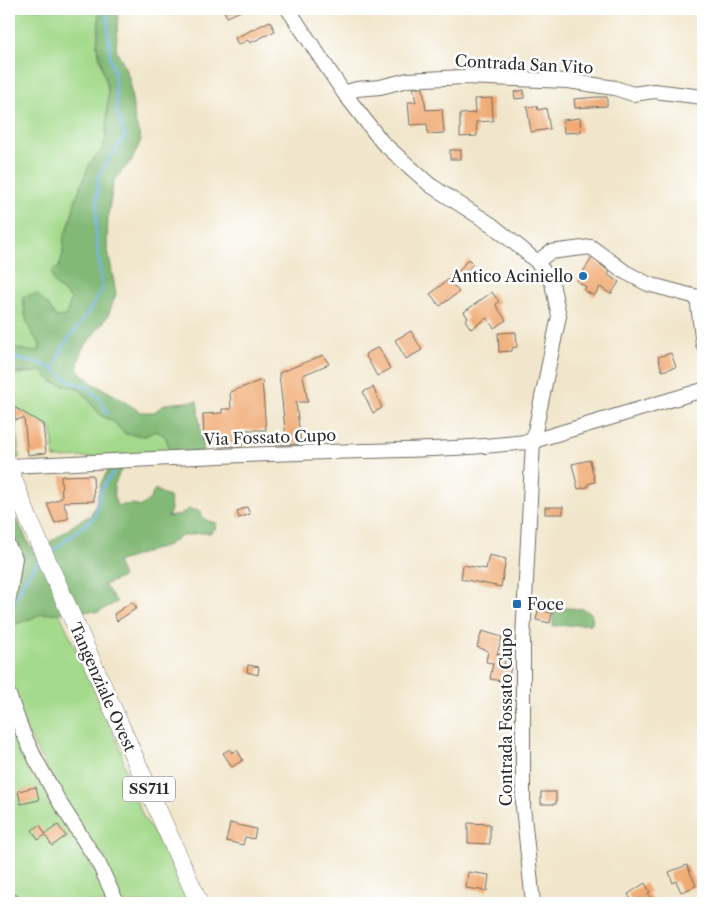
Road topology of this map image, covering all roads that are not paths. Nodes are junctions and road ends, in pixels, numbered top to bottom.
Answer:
1 (288, 9) edge
2 (344, 93) junction
3 (703, 97) edge
4 (537, 262) junction
5 (700, 296) edge
6 (703, 344) edge
7 (703, 390) edge
8 (532, 441) junction
9 (9, 468) edge
10 (9, 547) edge
11 (9, 598) edge
12 (9, 695) edge
13 (117, 903) edge
14 (199, 903) edge
15 (533, 903) edge

1 - 2 street, Contrada Fossato Cupo
2 - 3 street, Contrada San Vito
2 - 4 street, Contrada Fossato Cupo
4 - 5 street
4 - 8 street, Contrada Fossato Cupo
5 - 6 street
7 - 8 street
8 - 9 street, Via Fossato Cupo
8 - 15 street, Contrada Fossato Cupo
9 - 14 main road, Tangenziale Ovest / SS711
10 - 11 street
12 - 13 street

